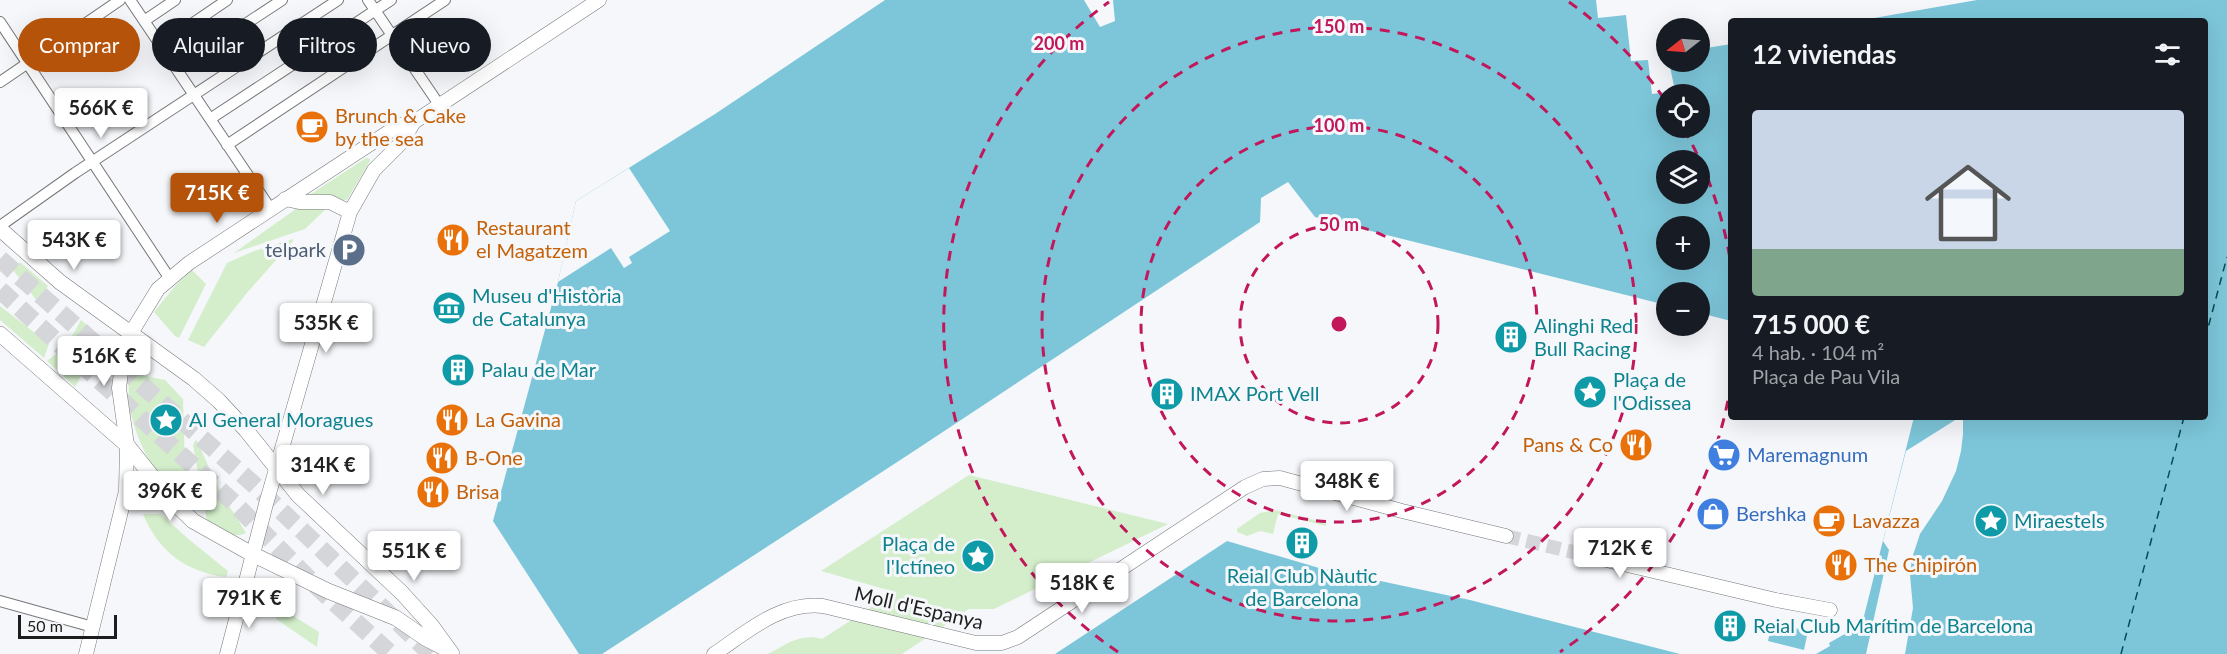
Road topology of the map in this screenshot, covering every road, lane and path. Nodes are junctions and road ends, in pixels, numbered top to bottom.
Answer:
1 (120, 0) edge
2 (130, 0) edge
3 (175, 0) edge
4 (227, 0) edge
5 (282, 0) edge
6 (338, 0) edge
7 (368, 0) edge
8 (391, 0) edge
9 (445, 0) edge
10 (599, 0) edge
11 (375, 10) junction
12 (94, 18) edge
13 (201, 18) edge
14 (255, 18) edge
15 (418, 18) edge
16 (144, 21) junction
17 (0, 22) edge
18 (389, 31) edge
19 (152, 32) edge
20 (389, 38) edge
21 (18, 49) edge
22 (18, 70) edge
23 (33, 72) edge
24 (179, 72) edge
25 (417, 72) edge
26 (0, 82) edge
27 (195, 96) junction
28 (440, 106) junction
29 (210, 119) junction
30 (414, 122) junction
31 (227, 145) junction
32 (92, 162) junction
33 (285, 199) junction
34 (270, 208) junction
35 (350, 212) junction
36 (0, 227) edge
37 (170, 279) junction
38 (131, 333) junction
39 (0, 334) edge
40 (127, 445) junction
41 (277, 470) junction
42 (1506, 536) tunnel mouth
43 (252, 554) junction
44 (1598, 558) tunnel mouth
45 (0, 601) edge
46 (1830, 610) dead end
47 (93, 627) junction
48 (450, 652) edge
49 (86, 654) edge
50 (227, 654) edge
51 (714, 654) edge

1 - 12 street
2 - 16 street
3 - 16 street
4 - 13 street
5 - 14 street
6 - 27 street
7 - 11 street
8 - 11 street
9 - 15 street
10 - 28 street
11 - 18 street
11 - 29 street
16 - 19 street
17 - 21 street
20 - 31 street
22 - 26 street
23 - 32 street
24 - 27 street
25 - 28 street
27 - 29 street
27 - 32 street
28 - 30 street
29 - 31 street
30 - 33 street
30 - 35 street
31 - 34 street
32 - 36 street
32 - 37 street
33 - 34 street
33 - 35 street
34 - 37 street
35 - 41 street
36 - 38 main road
37 - 38 street
38 - 40 street
38 - 41 main road
39 - 40 main road
40 - 43 main road
40 - 47 street
41 - 43 street
41 - 48 main road
42 - 51 street, Moll d'Espanya
43 - 48 main road
43 - 50 street
44 - 46 street
45 - 47 street
47 - 49 street

